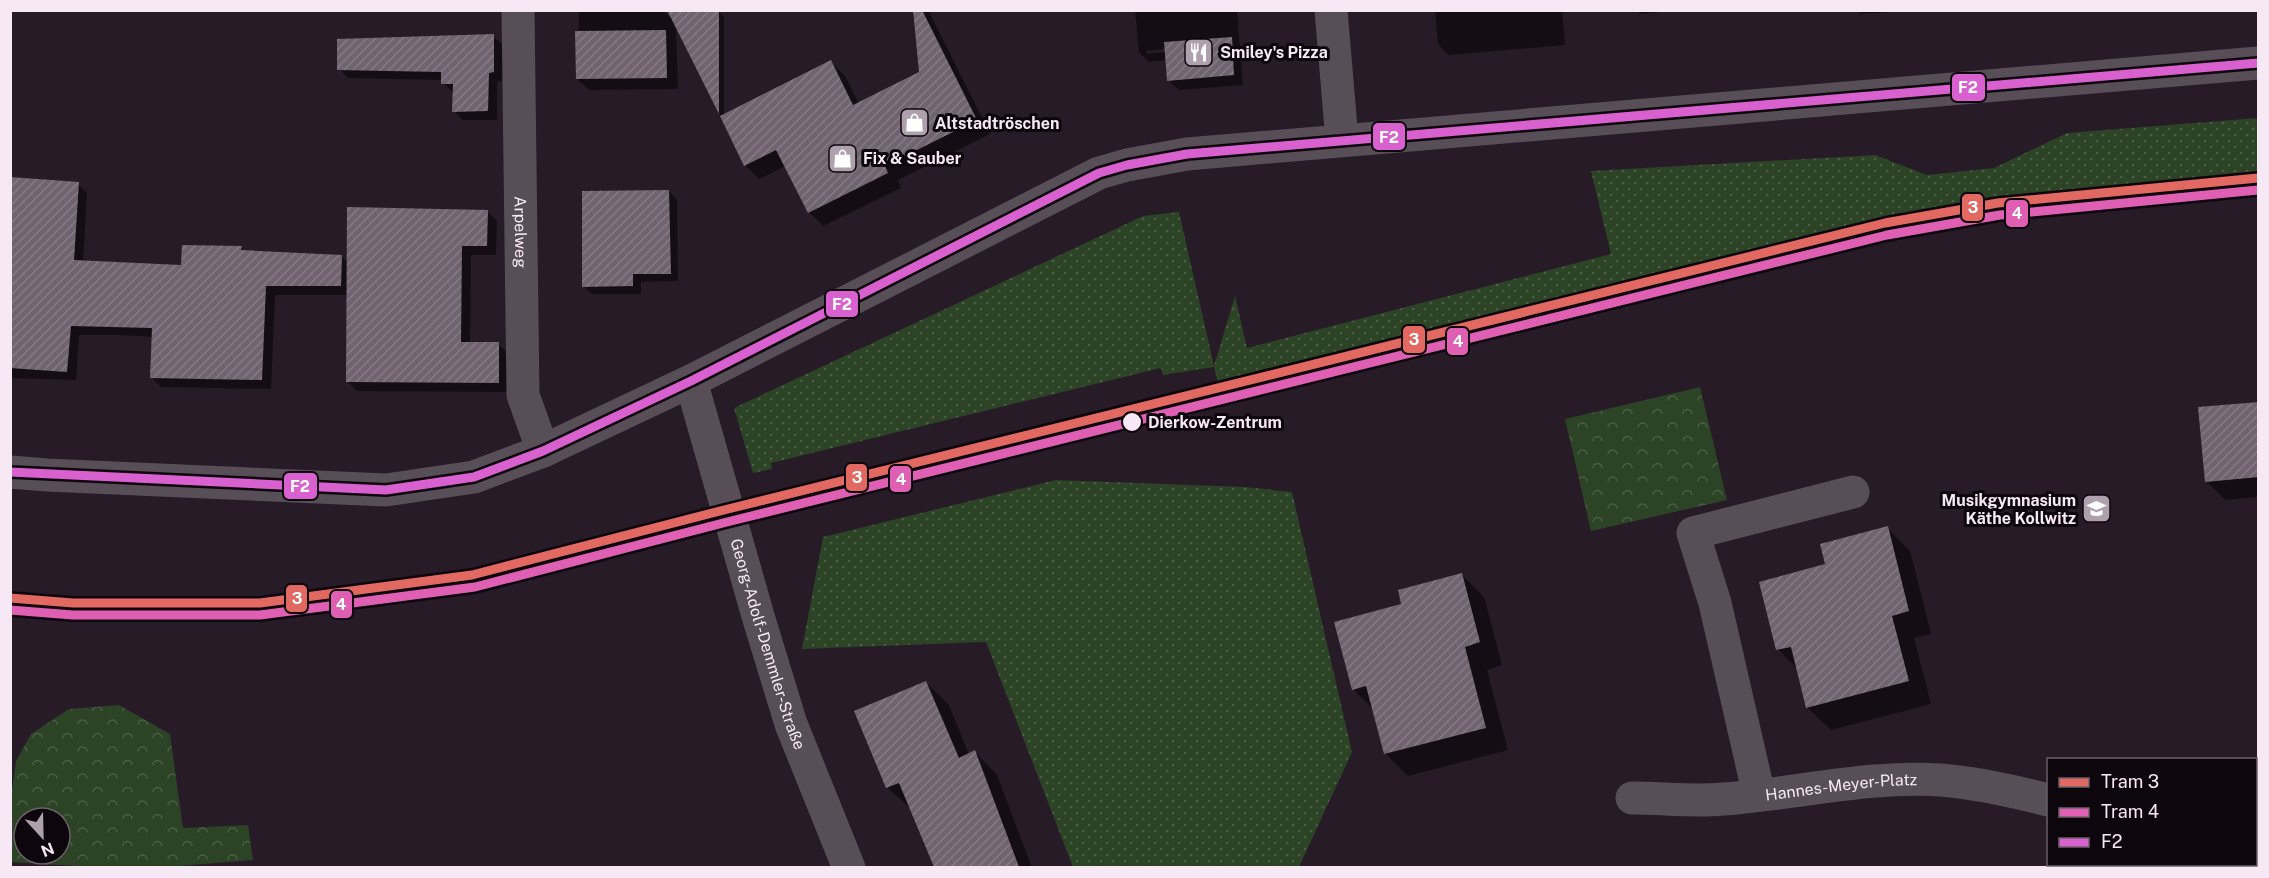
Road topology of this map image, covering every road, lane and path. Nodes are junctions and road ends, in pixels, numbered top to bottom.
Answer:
1 (518, 10) edge
2 (1331, 10) edge
3 (2259, 63) edge
4 (1341, 140) junction
5 (691, 381) junction
6 (543, 452) junction
7 (10, 472) edge
8 (1853, 492) dead end
9 (1759, 795) junction
10 (1632, 798) dead end
11 (2047, 800) edge
12 (849, 867) edge

1 - 6 street, Arpelweg
2 - 4 street
3 - 4 street
4 - 5 street
5 - 6 street
5 - 12 street, Georg-Adolf-Demmler-Straße
6 - 7 street
8 - 9 street
9 - 10 street, Hannes-Meyer-Platz
9 - 11 street, Hannes-Meyer-Platz

